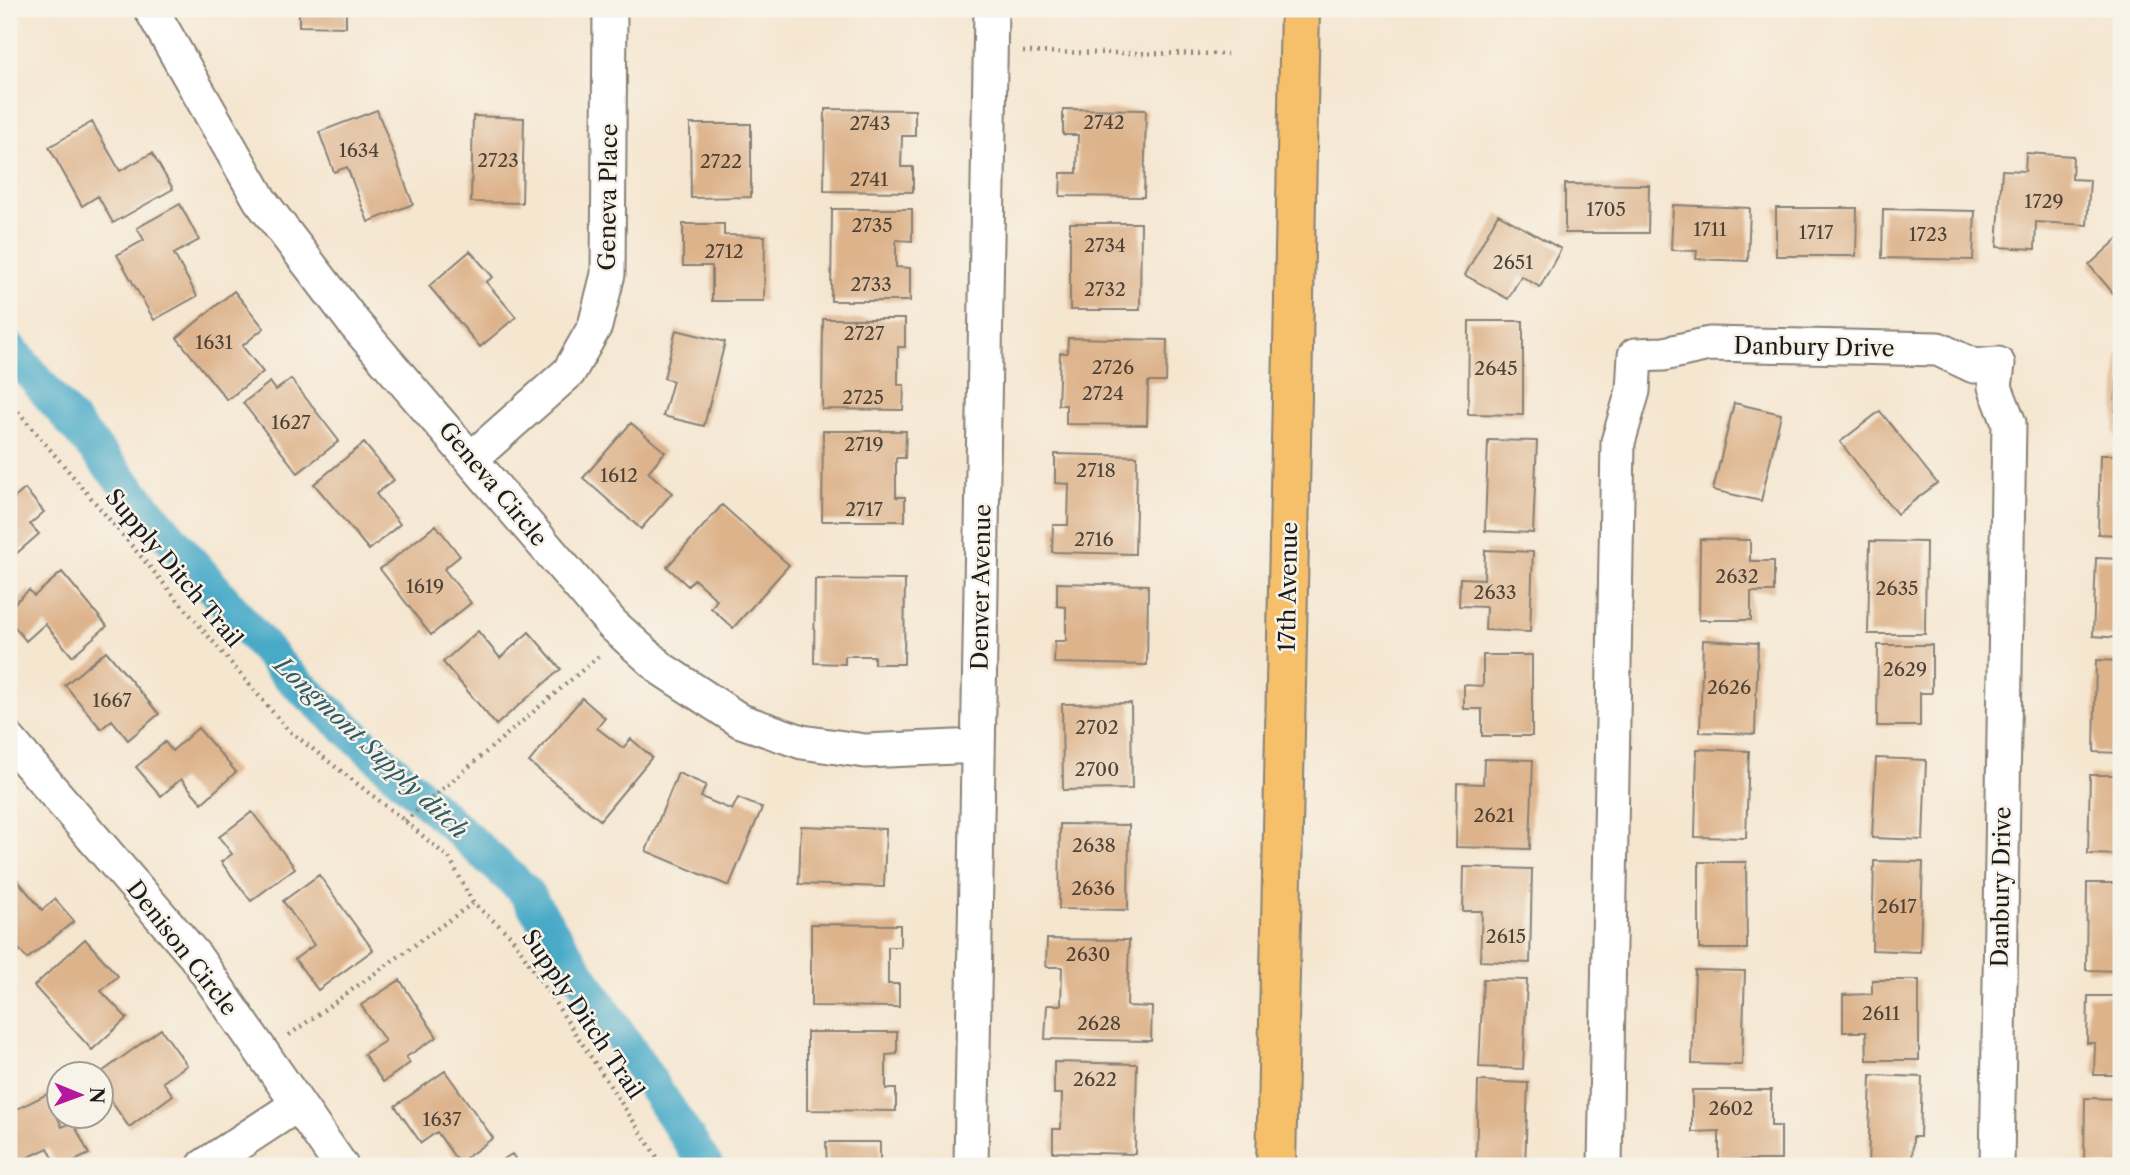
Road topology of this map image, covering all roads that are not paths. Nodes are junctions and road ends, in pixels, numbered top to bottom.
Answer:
1 (151, 9) edge
2 (610, 9) edge
3 (991, 9) edge
4 (1300, 9) edge
5 (471, 459) junction
6 (9, 740) edge
7 (978, 746) junction
8 (297, 1105) junction
9 (204, 1166) edge
10 (341, 1166) edge
11 (971, 1166) edge
12 (1276, 1166) edge
13 (1605, 1166) edge
14 (1997, 1166) edge

1 - 5 street, Geneva Circle
2 - 5 street, Geneva Place
3 - 7 street, Denver Avenue
4 - 12 main road, 17th Avenue
5 - 7 street, Geneva Circle
6 - 8 street, Denison Circle
7 - 11 street, Denver Avenue
8 - 9 street
8 - 10 street, Denison Circle
13 - 14 street, Danbury Drive

